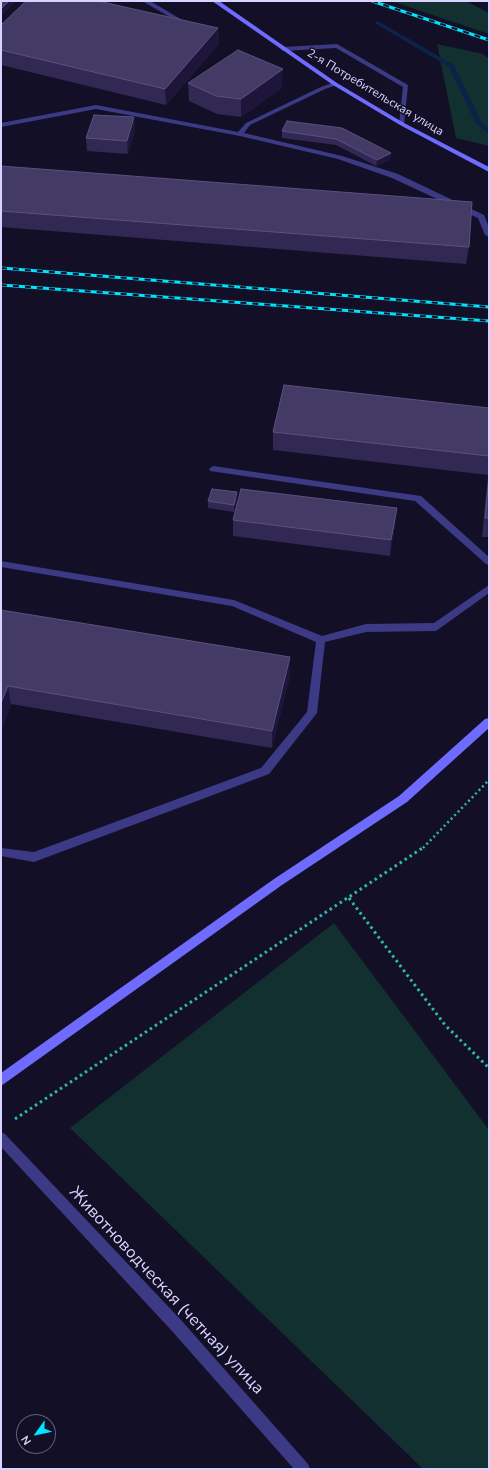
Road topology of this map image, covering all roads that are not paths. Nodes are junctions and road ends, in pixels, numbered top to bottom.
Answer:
1 (145, 1) edge
2 (215, 1) edge
3 (186, 24) edge
4 (283, 49) junction
5 (335, 84) junction
6 (402, 124) junction
7 (1, 125) edge
8 (240, 134) junction
9 (489, 170) edge
10 (489, 235) edge
11 (213, 469) dead end
12 (489, 562) edge
13 (1, 564) edge
14 (489, 588) edge
15 (321, 640) junction
16 (489, 722) edge
17 (1, 852) edge
18 (1, 1080) edge
19 (1, 1138) edge
20 (303, 1469) edge

1 - 3 street
2 - 4 street, 2-я Потребительская улица
4 - 5 street, 2-я Потребительская улица
4 - 6 street
5 - 6 street, 2-я Потребительская улица
5 - 8 street
6 - 9 street, 2-я Потребительская улица
7 - 8 street
8 - 10 street
11 - 12 street
13 - 15 street
14 - 15 street
15 - 17 street
16 - 18 street
19 - 20 street, Животноводческая (четная) улица

